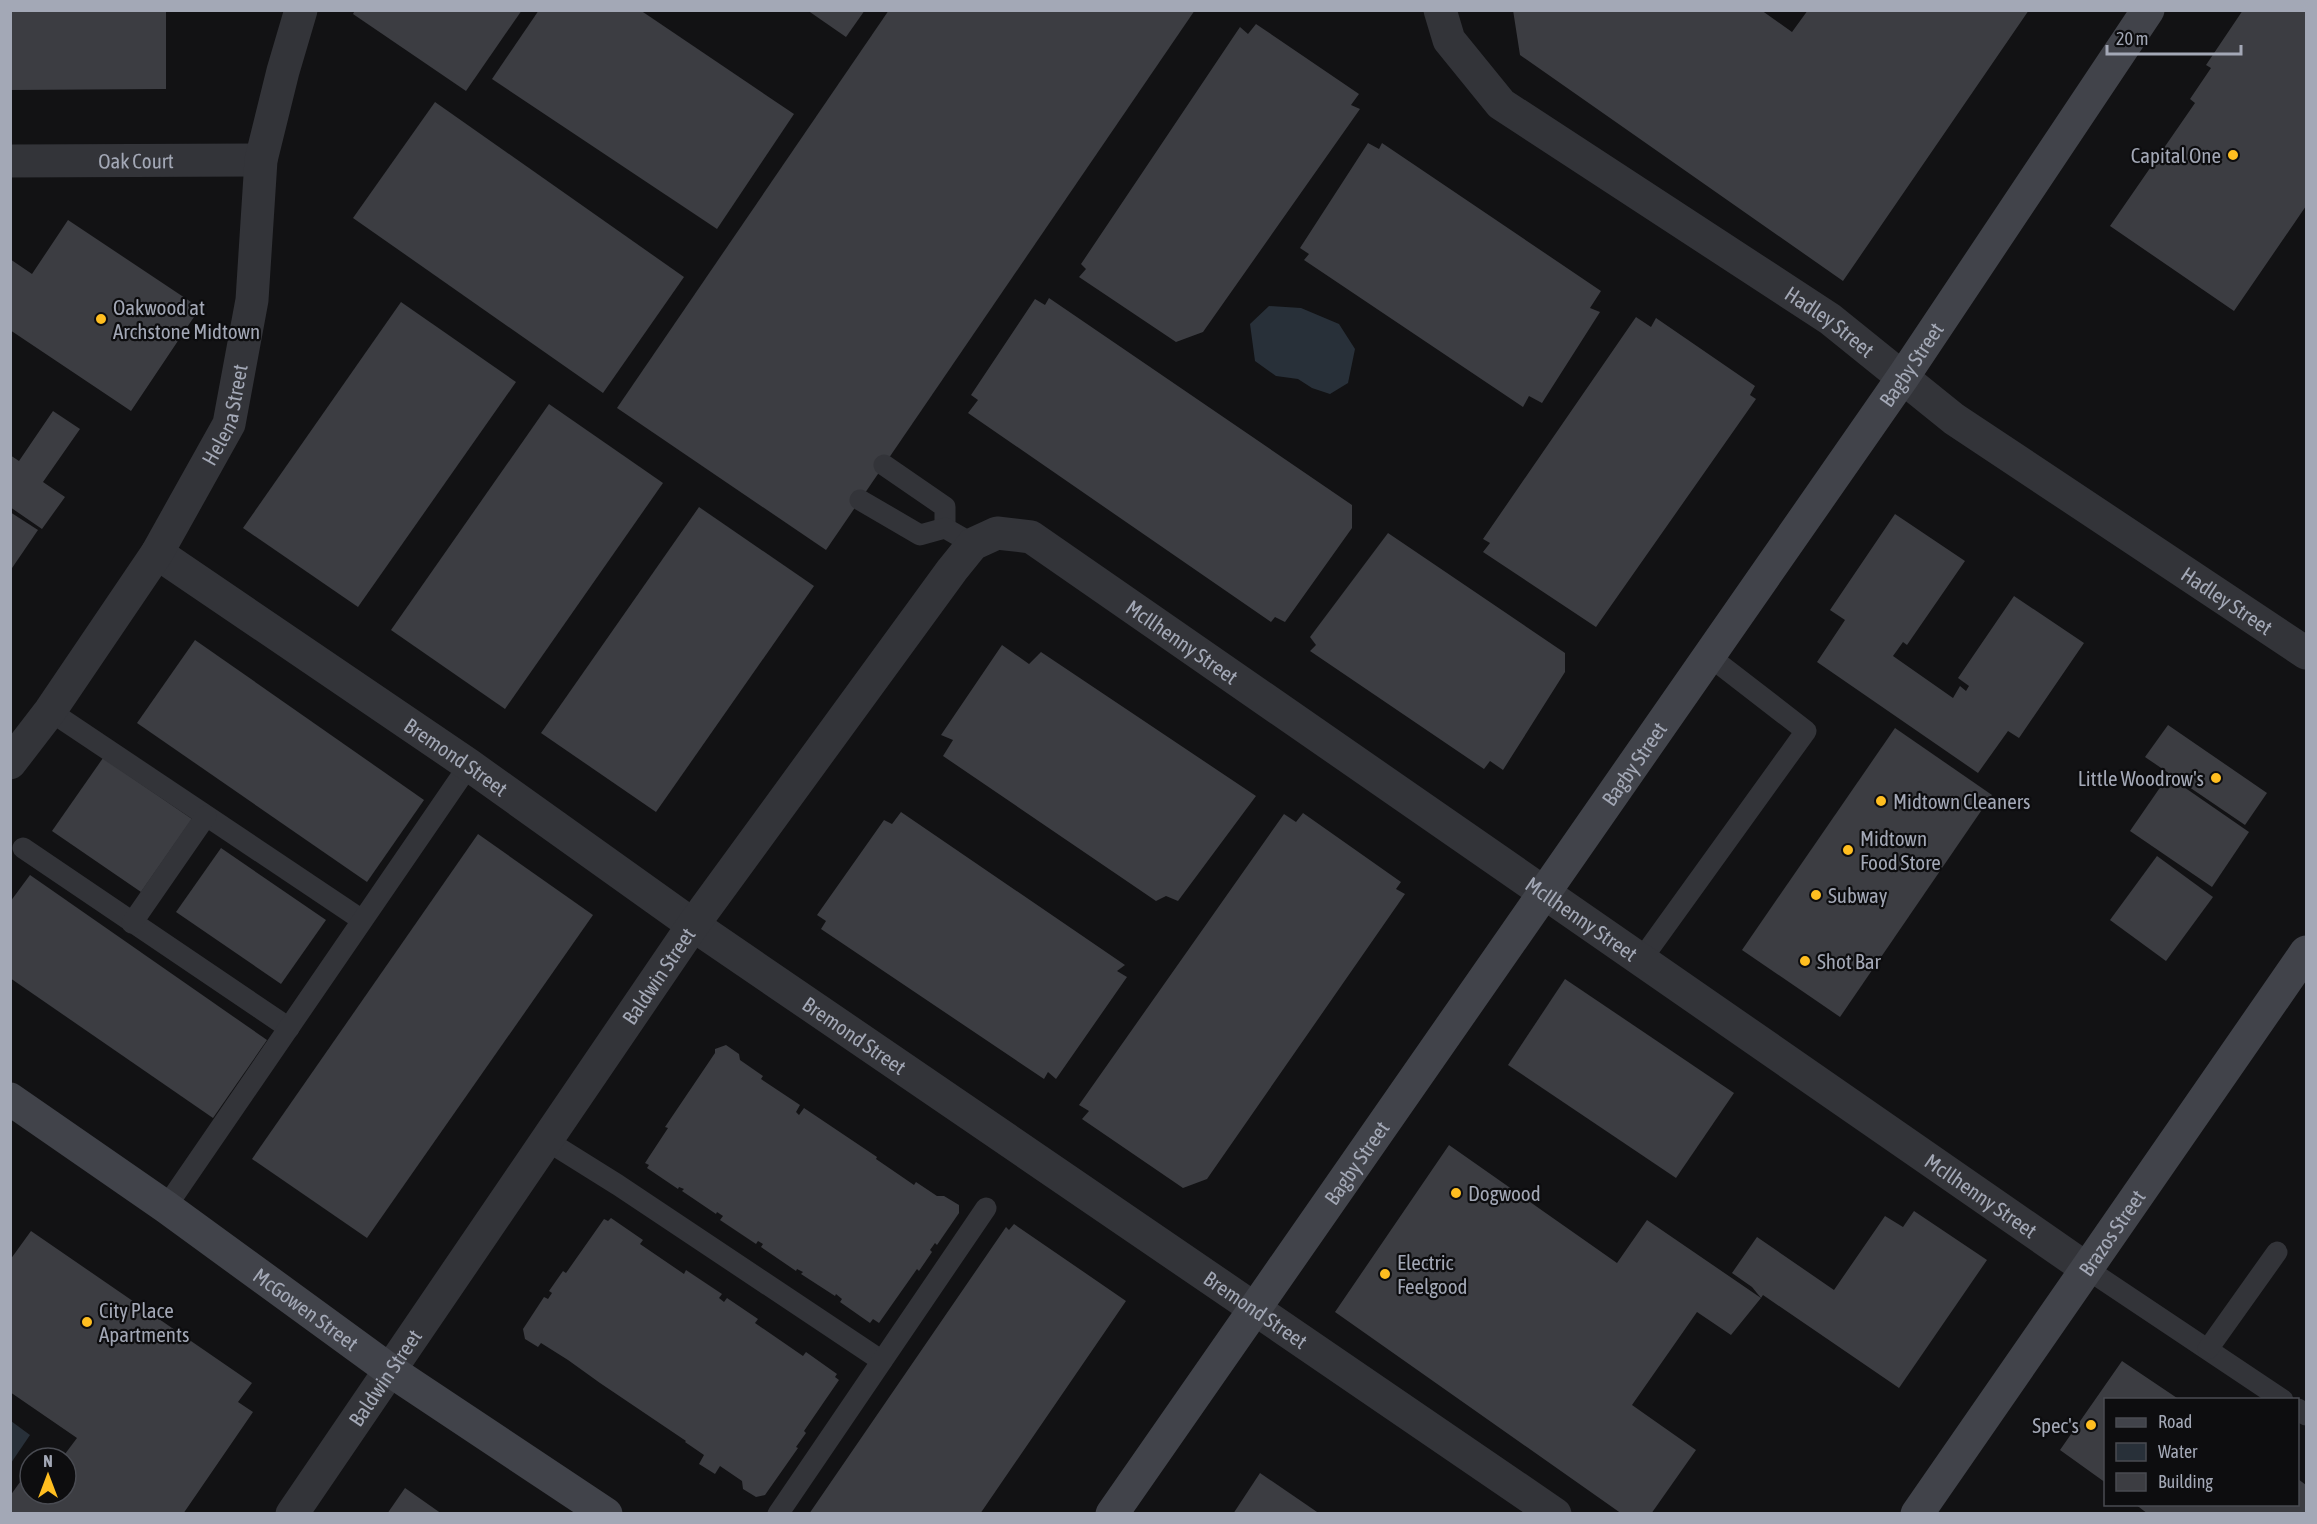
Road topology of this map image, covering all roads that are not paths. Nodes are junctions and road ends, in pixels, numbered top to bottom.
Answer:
1 (301, 10) edge
2 (1440, 10) edge
3 (2148, 10) edge
4 (261, 160) junction
5 (10, 161) edge
6 (1903, 377) junction
7 (884, 465) dead end
8 (860, 500) dead end
9 (945, 528) junction
10 (973, 544) junction
11 (157, 553) junction
12 (2307, 653) edge
13 (1709, 656) junction
14 (50, 711) junction
15 (10, 763) edge
16 (469, 765) junction
17 (206, 816) junction
18 (23, 848) dead end
19 (1544, 893) junction
20 (362, 920) junction
21 (132, 923) junction
22 (693, 925) junction
23 (2307, 952) edge
24 (1641, 960) junction
25 (289, 1028) junction
26 (10, 1099) edge
27 (546, 1140) junction
28 (166, 1208) junction
29 (986, 1208) dead end
30 (2277, 1252) dead end
31 (2087, 1269) junction
32 (1255, 1307) junction
33 (2208, 1349) junction
34 (882, 1361) junction
35 (391, 1371) junction
36 (2280, 1398) edge
37 (292, 1514) edge
38 (606, 1514) edge
39 (778, 1514) edge
40 (1112, 1514) edge
41 (1555, 1514) edge
42 (1917, 1514) edge

1 - 4 street, Helena Street
2 - 6 street, Hadley Street
3 - 6 main road, Bagby Street
4 - 5 street, Oak Court
4 - 11 street, Helena Street
6 - 12 street, Hadley Street
6 - 13 main road, Bagby Street
7 - 9 lane
8 - 9 lane
9 - 10 lane
10 - 19 street, McIlhenny Street
10 - 22 street, Baldwin Street
11 - 14 street, Helena Street
11 - 16 street, Bremond Street
13 - 19 main road, Bagby Street
13 - 24 lane
14 - 15 street, Helena Street
14 - 17 lane
16 - 20 lane
16 - 22 street, Bremond Street
17 - 20 lane
17 - 21 lane
18 - 21 lane
19 - 24 street, McIlhenny Street
19 - 32 main road, Bagby Street
20 - 25 lane
21 - 25 lane
22 - 27 street, Baldwin Street
22 - 32 street, Bremond Street
23 - 31 main road, Brazos Street
24 - 31 street, McIlhenny Street
25 - 28 lane
26 - 28 main road, McGowen Street
27 - 34 lane
27 - 35 street, Baldwin Street
28 - 35 main road, McGowen Street
29 - 34 lane
30 - 33 lane
31 - 33 lane
31 - 42 main road, Brazos Street
32 - 40 main road, Bagby Street
32 - 41 street, Bremond Street
33 - 36 lane
34 - 39 lane
35 - 37 street, Baldwin Street
35 - 38 main road, McGowen Street

